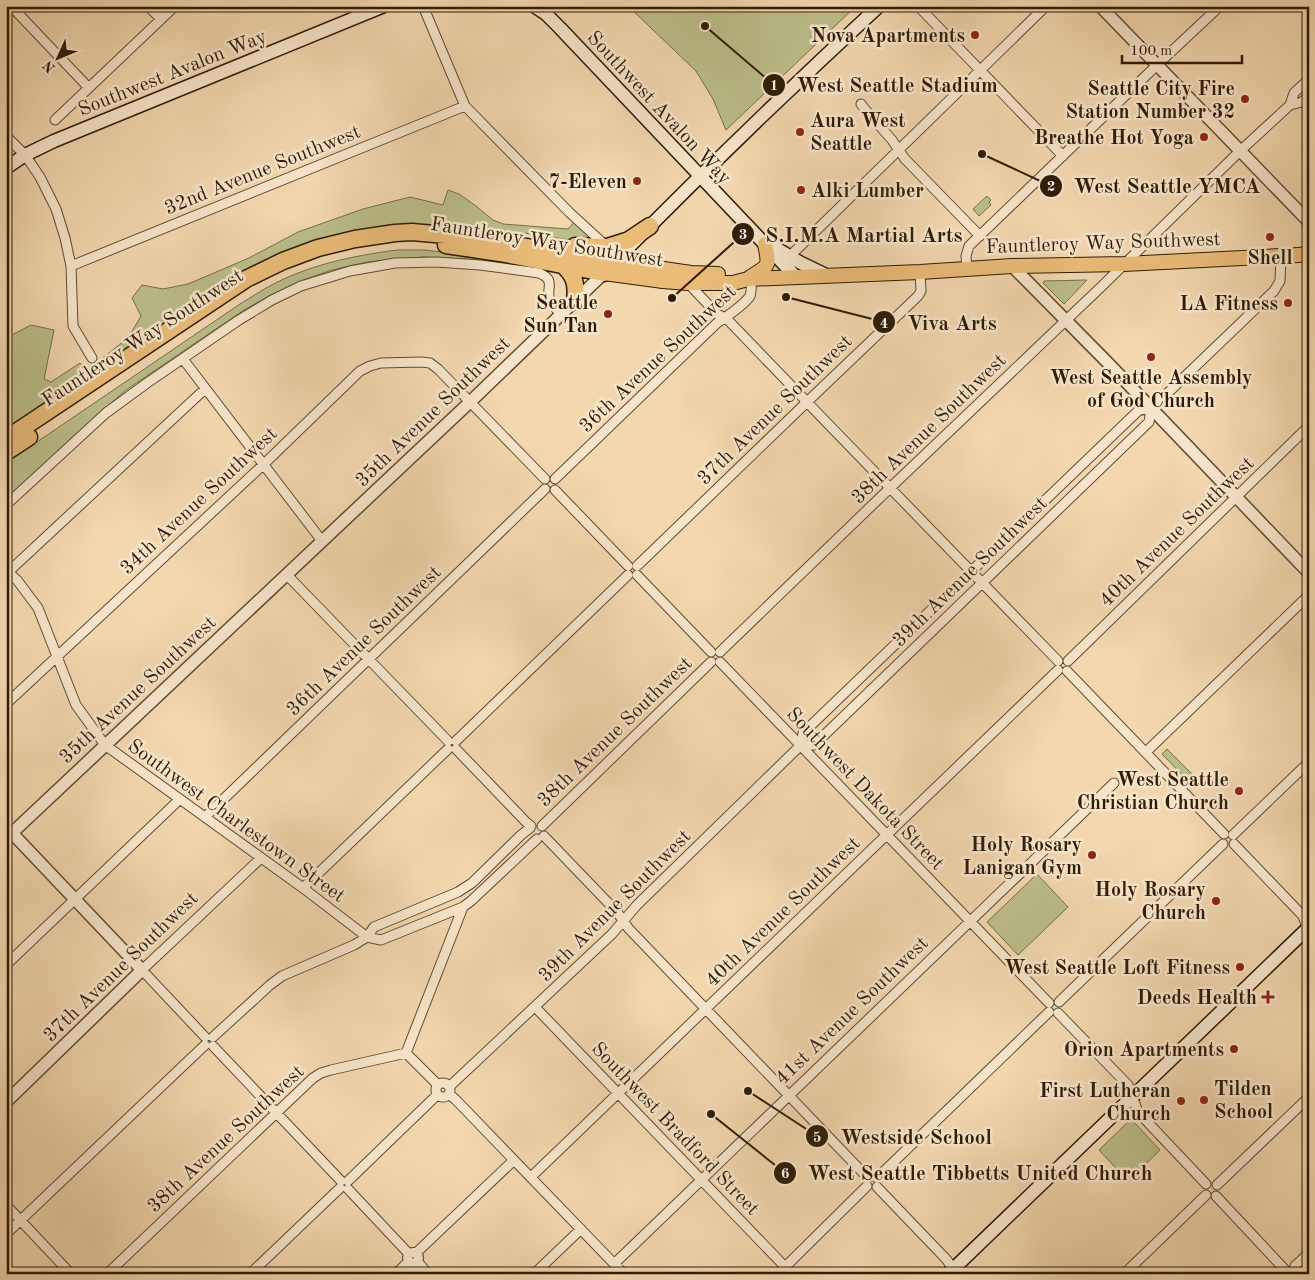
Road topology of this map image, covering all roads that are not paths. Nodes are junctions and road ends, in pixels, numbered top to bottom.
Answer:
1 (11, 6) edge
2 (148, 6) edge
3 (174, 6) edge
4 (384, 6) edge
5 (423, 6) edge
6 (534, 6) edge
7 (879, 6) edge
8 (918, 6) edge
9 (1046, 6) edge
10 (1100, 6) edge
11 (1220, 6) edge
12 (161, 19) junction
13 (1157, 65) junction
14 (980, 70) junction
15 (1309, 79) edge
16 (89, 88) junction
17 (1309, 96) edge
18 (861, 104) dead end
19 (1290, 105) junction
20 (465, 106) junction
21 (55, 120) dead end
22 (6, 136) edge
23 (899, 149) junction
24 (1240, 151) junction
25 (25, 155) junction
26 (1063, 156) junction
27 (6, 168) edge
28 (700, 176) junction
29 (1309, 222) edge
30 (650, 226) joint
31 (980, 236) junction
32 (761, 240) junction
33 (1305, 255) edge
34 (1281, 256) junction
35 (783, 258) junction
36 (608, 261) junction
37 (562, 264) junction
38 (1124, 264) junction
39 (71, 266) junction
40 (1012, 266) junction
41 (967, 269) junction
42 (920, 272) junction
43 (828, 276) junction
44 (796, 277) junction
45 (750, 279) junction
46 (688, 283) junction
47 (575, 301) junction
48 (561, 314) junction
49 (726, 318) junction
50 (1066, 320) junction
51 (92, 358) dead end
52 (183, 358) junction
53 (205, 389) junction
54 (470, 402) junction
55 (807, 402) junction
56 (1151, 409) junction
57 (1309, 426) edge
58 (6, 439) edge
59 (6, 452) edge
60 (264, 464) junction
61 (545, 479) junction
62 (555, 479) junction
63 (890, 488) junction
64 (545, 489) junction
65 (555, 490) junction
66 (1236, 497) junction
67 (6, 505) edge
68 (322, 541) junction
69 (633, 571) junction
70 (7, 572) edge
71 (971, 572) junction
72 (1309, 573) edge
73 (287, 575) junction
74 (982, 583) junction
75 (1309, 595) edge
76 (57, 656) junction
77 (368, 659) junction
78 (717, 659) junction
79 (1063, 666) junction
80 (6, 704) edge
81 (106, 745) junction
82 (452, 745) junction
83 (801, 745) junction
84 (1146, 752) junction
85 (1309, 762) edge
86 (1114, 783) dead end
87 (180, 799) junction
88 (205, 817) junction
89 (542, 826) junction
90 (531, 827) junction
91 (8, 833) edge
92 (887, 834) junction
93 (1229, 834) junction
94 (540, 838) junction
95 (1223, 844) junction
96 (1234, 844) junction
97 (261, 858) junction
98 (303, 888) junction
99 (76, 899) junction
100 (463, 907) junction
101 (623, 921) junction
102 (970, 921) junction
103 (1308, 930) edge
104 (367, 937) junction
105 (6, 965) edge
106 (142, 970) junction
107 (535, 1007) junction
108 (705, 1009) junction
109 (1052, 1009) junction
110 (209, 1041) junction
111 (406, 1053) junction
112 (438, 1090) junction
113 (449, 1091) junction
114 (618, 1093) junction
115 (789, 1095) junction
116 (1132, 1097) junction
117 (1309, 1097) edge
118 (6, 1102) edge
119 (276, 1113) junction
120 (514, 1160) junction
121 (531, 1177) junction
122 (701, 1180) junction
123 (872, 1182) junction
124 (1206, 1184) junction
125 (344, 1185) junction
126 (1217, 1185) junction
127 (1206, 1195) junction
128 (1216, 1196) junction
129 (6, 1205) edge
130 (21, 1220) junction
131 (581, 1229) junction
132 (6, 1234) edge
133 (1309, 1253) edge
134 (413, 1257) junction
135 (614, 1264) junction
136 (788, 1270) edge
137 (952, 1272) edge
138 (1292, 1273) edge
139 (71, 1274) edge
140 (106, 1274) edge
141 (250, 1274) edge
142 (396, 1274) edge
143 (428, 1274) edge
144 (534, 1274) edge
145 (624, 1274) edge
146 (778, 1274) edge
147 (1124, 1274) edge

1 - 16 street
2 - 12 street
3 - 12 street
4 - 25 main road, Southwest Avalon Way
5 - 20 street
6 - 28 main road, Southwest Avalon Way
7 - 28 main road
8 - 14 street
9 - 14 street
10 - 13 street
11 - 13 street
12 - 16 street
13 - 24 street
13 - 26 street
14 - 23 street
14 - 26 street
15 - 19 street, 38th Avenue Southwest
16 - 21 street
17 - 19 street, 38th Avenue Southwest
18 - 23 street
19 - 24 street, 38th Avenue Southwest
20 - 36 street
20 - 39 street, 32nd Avenue Southwest
22 - 25 street
23 - 31 street
23 - 35 street
24 - 29 street
24 - 38 street, 38th Avenue Southwest
25 - 27 main road, Southwest Avalon Way
25 - 39 street
26 - 31 street
28 - 30 main road
28 - 32 main road, Southwest Avalon Way
30 - 36 highway
31 - 41 street
32 - 35 main road, Southwest Avalon Way
32 - 45 main road
33 - 34 main road, Fauntleroy Way Southwest
34 - 38 main road, Fauntleroy Way Southwest
34 - 56 street, 39th Avenue Southwest
35 - 43 main road, Southwest Avalon Way
35 - 44 main road, Southwest Avalon Way
36 - 37 highway, Fauntleroy Way Southwest
36 - 45 main road, Fauntleroy Way Southwest
36 - 46 main road, Fauntleroy Way Southwest
36 - 47 street, 35th Avenue Southwest
36 - 58 highway, Fauntleroy Way Southwest
37 - 47 highway
37 - 59 highway, Fauntleroy Way Southwest
38 - 40 main road, Fauntleroy Way Southwest
38 - 50 street, 38th Avenue Southwest
39 - 51 street
40 - 41 main road, Fauntleroy Way Southwest
40 - 50 street
41 - 42 main road, Fauntleroy Way Southwest
42 - 43 main road, Fauntleroy Way Southwest
42 - 55 street, 37th Avenue Southwest
43 - 44 main road, Fauntleroy Way Southwest
44 - 45 main road, Fauntleroy Way Southwest
45 - 46 main road, Fauntleroy Way Southwest
45 - 49 street, 36th Avenue Southwest
46 - 49 street
47 - 48 street, 35th Avenue Southwest
48 - 52 street, Fauntleroy Way Southwest
48 - 54 street, 35th Avenue Southwest
49 - 55 street
49 - 62 street, 36th Avenue Southwest
50 - 56 street
50 - 63 street, 38th Avenue Southwest
52 - 53 street
52 - 67 street, Fauntleroy Way Southwest
53 - 60 street
53 - 70 street
54 - 60 street, 34th Avenue Southwest
54 - 61 street
54 - 68 street, 35th Avenue Southwest
55 - 63 street
55 - 69 street, 37th Avenue Southwest
56 - 66 street
56 - 71 street, 39th Avenue Southwest
56 - 74 street, 39th Avenue Southwest
57 - 66 street, 40th Avenue Southwest
60 - 68 street
60 - 76 street, 34th Avenue Southwest
61 - 62 street
61 - 64 street
62 - 65 street
63 - 71 street
63 - 78 street, 38th Avenue Southwest
64 - 65 street
64 - 77 street, 36th Avenue Southwest
65 - 69 street
66 - 72 street
66 - 79 street, 40th Avenue Southwest
68 - 73 street, 35th Avenue Southwest
69 - 78 street
69 - 82 street, 37th Avenue Southwest
70 - 76 street, Southwest Charlestown Street
71 - 74 street
71 - 83 street, 39th Avenue Southwest
73 - 77 street
73 - 81 street, 35th Avenue Southwest
74 - 79 street
74 - 83 street, 39th Avenue Southwest
75 - 84 street
76 - 80 street, 34th Avenue Southwest
76 - 81 street, Southwest Charlestown Street
77 - 82 street
77 - 88 street, 36th Avenue Southwest
78 - 83 street, Southwest Dakota Street
78 - 89 street, 38th Avenue Southwest
79 - 84 street
79 - 92 street, 40th Avenue Southwest
81 - 87 street, Southwest Charlestown Street
81 - 91 street, 35th Avenue Southwest
82 - 90 street
82 - 98 street, 37th Avenue Southwest
83 - 92 street, Southwest Dakota Street
83 - 101 street, 39th Avenue Southwest
84 - 93 street
85 - 93 street
86 - 102 street, 41st Avenue Southwest
87 - 88 street, Southwest Charlestown Street
87 - 99 street
88 - 97 street, Southwest Charlestown Street
89 - 90 street
89 - 94 street
90 - 94 street
90 - 104 street
91 - 99 street
92 - 102 street, Southwest Dakota Street
92 - 108 street, 40th Avenue Southwest
93 - 95 street
93 - 96 street
94 - 100 street
94 - 101 street
95 - 96 street
95 - 109 street
96 - 103 street
97 - 98 street, Southwest Charlestown Street
97 - 106 street, 37th Avenue Southwest
98 - 104 street, Southwest Charlestown Street
99 - 105 street
99 - 106 street
100 - 104 street
100 - 111 street
101 - 107 street, 39th Avenue Southwest
101 - 108 street
102 - 109 street, Southwest Dakota Street
102 - 115 street, 41st Avenue Southwest
103 - 116 main road
104 - 110 street
106 - 110 street
106 - 118 street, 37th Avenue Southwest
107 - 113 street, 39th Avenue Southwest
107 - 114 street, Southwest Bradford Street
108 - 114 street, 40th Avenue Southwest
108 - 115 street
109 - 116 street, Southwest Dakota Street
109 - 123 street
110 - 119 street
110 - 130 street
111 - 112 street
111 - 119 street, 38th Avenue Southwest
112 - 113 street
112 - 125 street
113 - 120 street
114 - 121 street, 40th Avenue Southwest
114 - 122 street, Southwest Bradford Street
115 - 122 street, 41st Avenue Southwest
115 - 123 street
116 - 124 street, Southwest Dakota Street
116 - 137 main road
117 - 126 street
119 - 125 street
119 - 140 street, 38th Avenue Southwest
120 - 121 street
120 - 134 street
121 - 131 street
122 - 135 street, 41st Avenue Southwest
122 - 136 street, Southwest Bradford Street
123 - 136 street
123 - 137 street
124 - 126 street
124 - 127 street
125 - 134 street
125 - 141 street
126 - 128 street
127 - 128 street
127 - 147 street
128 - 138 street
129 - 130 street
130 - 132 street
130 - 139 street
131 - 135 street
131 - 144 street
133 - 138 street
134 - 142 street
134 - 143 street
135 - 145 street
136 - 146 street

